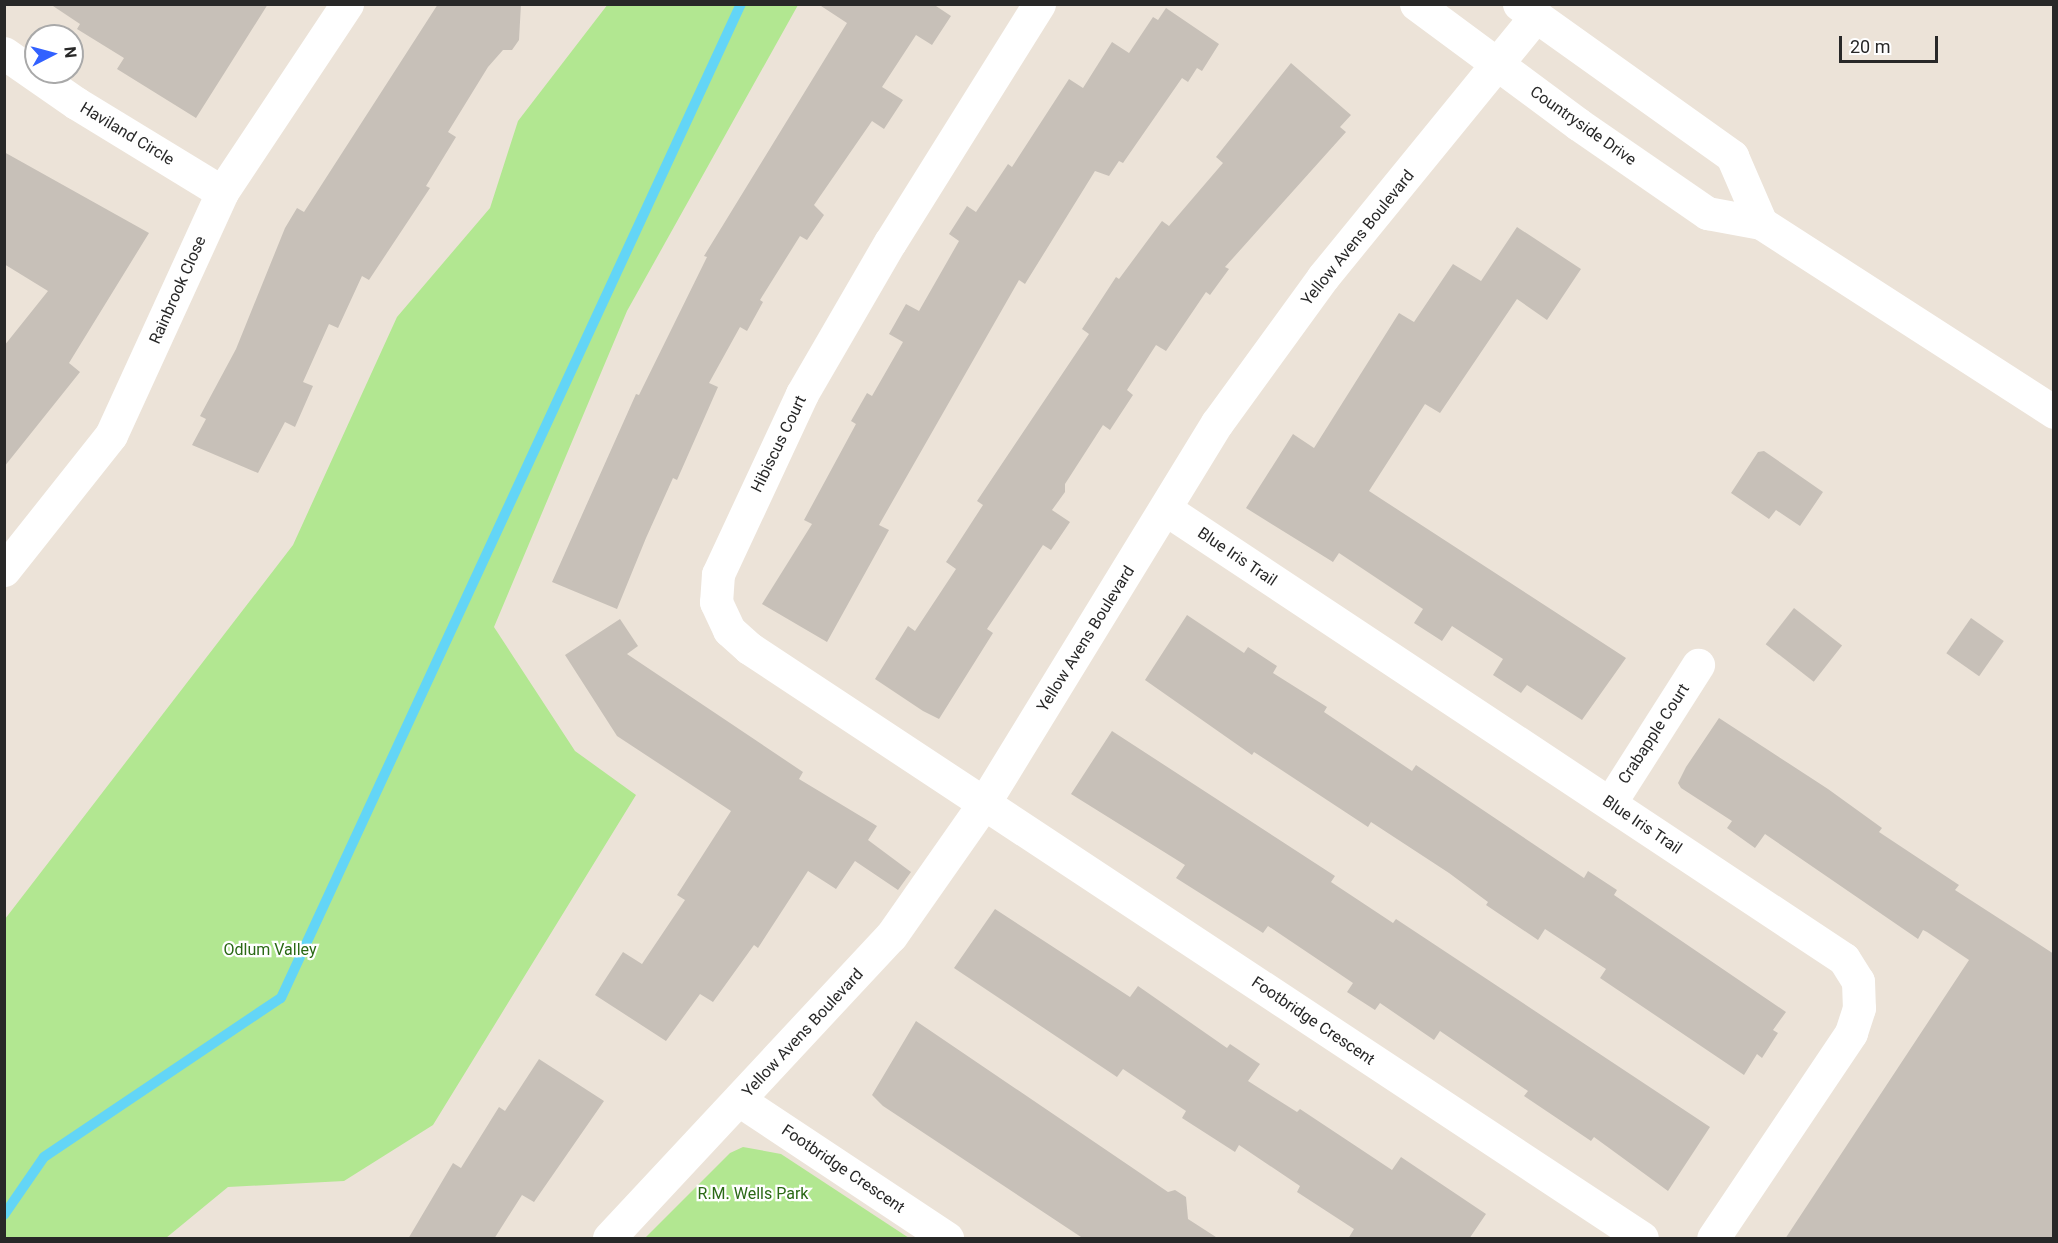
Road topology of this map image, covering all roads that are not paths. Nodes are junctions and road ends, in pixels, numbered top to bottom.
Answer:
1 (347, 4) edge
2 (1039, 4) edge
3 (1416, 4) edge
4 (1527, 11) edge
5 (4, 52) edge
6 (1498, 65) junction
7 (222, 192) junction
8 (1761, 223) junction
9 (2054, 412) edge
10 (1167, 510) junction
11 (4, 570) edge
12 (1698, 665) dead end
13 (984, 803) junction
14 (1610, 803) junction
15 (739, 1100) junction
16 (609, 1239) edge
17 (947, 1239) edge
18 (1642, 1239) edge
19 (1713, 1239) edge

1 - 7 street, Rainbrook Close
2 - 13 street, Hibiscus Court
3 - 6 street, Countryside Drive
4 - 6 street, Yellow Avens Boulevard
4 - 8 street
5 - 7 street, Haviland Circle
6 - 8 street, Countryside Drive
6 - 10 street, Yellow Avens Boulevard
7 - 11 street, Rainbrook Close
8 - 9 street, Countryside Drive
10 - 13 street, Yellow Avens Boulevard
10 - 14 street, Blue Iris Trail
12 - 14 street, Crabapple Court
13 - 15 street, Yellow Avens Boulevard
13 - 18 street, Footbridge Crescent
14 - 19 street, Blue Iris Trail
15 - 16 street, Yellow Avens Boulevard
15 - 17 street, Footbridge Crescent

